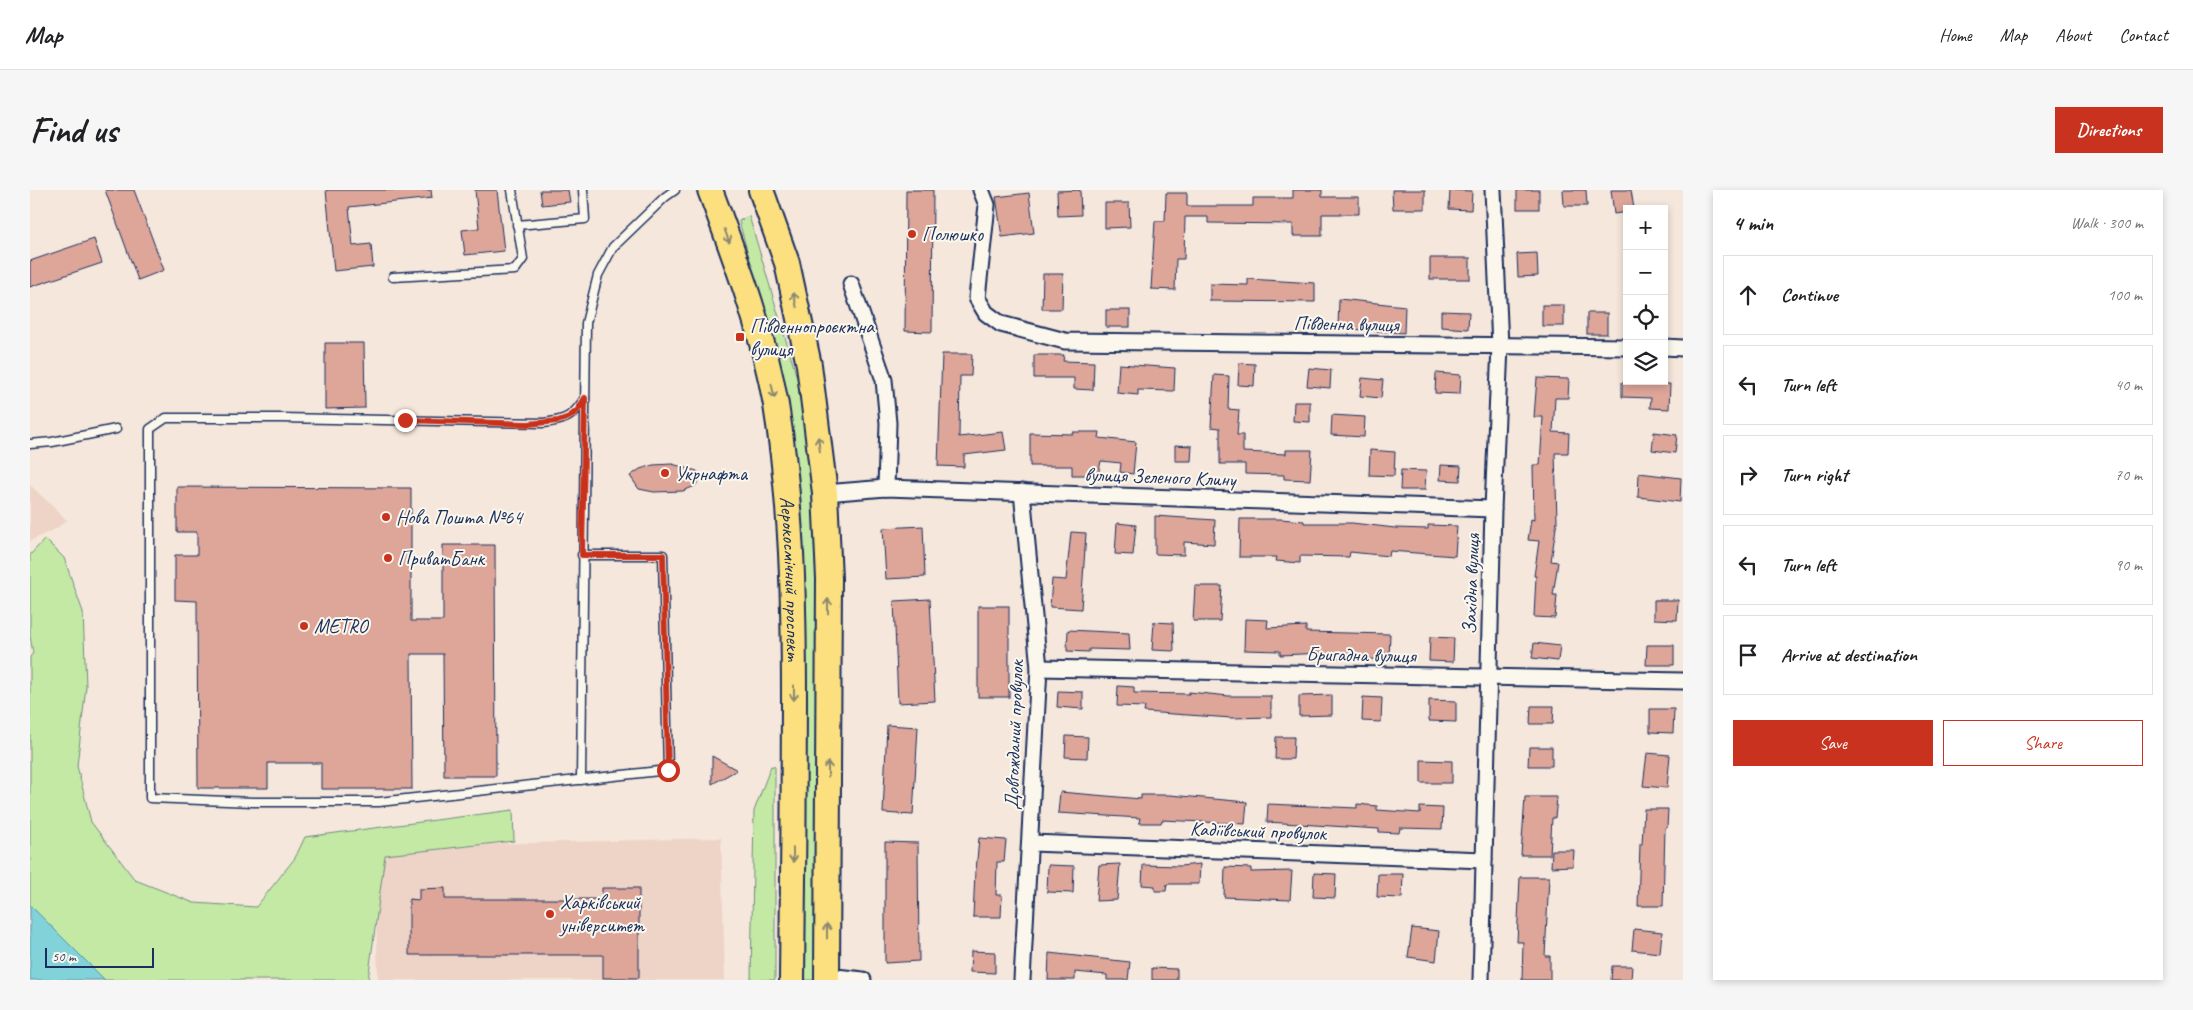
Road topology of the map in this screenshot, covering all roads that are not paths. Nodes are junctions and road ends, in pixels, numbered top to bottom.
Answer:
1 (512, 190) edge
2 (583, 190) edge
3 (676, 190) edge
4 (710, 190) edge
5 (761, 190) edge
6 (980, 190) edge
7 (1493, 190) edge
8 (518, 225) junction
9 (393, 277) dead end
10 (851, 284) dead end
11 (1500, 346) junction
12 (1623, 347) edge
13 (1668, 348) edge
14 (1683, 348) edge
15 (585, 398) junction
16 (116, 429) dead end
17 (30, 444) edge
18 (886, 488) junction
19 (1022, 492) junction
20 (825, 493) junction
21 (1493, 510) junction
22 (582, 555) junction
23 (1039, 668) junction
24 (1489, 678) junction
25 (1683, 681) edge
26 (581, 780) junction
27 (1030, 843) junction
28 (1484, 860) junction
29 (827, 978) edge
30 (792, 980) edge
31 (863, 980) edge
32 (1022, 980) edge
33 (1481, 980) edge

1 - 8 lane
2 - 8 lane
3 - 15 lane
4 -> 30 main road, Аерокосмічний проспект
20 -> 5 main road, Аерокосмічний проспект
6 - 11 street, Південна вулиця
7 - 11 street, Західна вулиця
8 - 9 lane
10 - 18 street
11 - 12 street, Південна вулиця
11 - 21 street, Західна вулиця
13 - 14 street
15 - 22 lane
15 - 26 lane
16 - 17 lane
18 - 19 street, вулиця Зеленого Клину
18 - 20 street, вулиця Зеленого Клину
19 - 21 street, вулиця Зеленого Клину
19 - 23 street, Довгожданий провулок
29 -> 20 main road, Аерокосмічний проспект
21 - 24 street, Західна вулиця
22 - 26 lane
22 - 26 lane
23 - 24 street, Бригадна вулиця
23 - 27 street, Довгожданий провулок
24 - 25 street, Бригадна вулиця
24 - 28 street, Західна вулиця
27 - 28 street, Кадіївський провулок
27 - 32 street, Довгожданий провулок
28 - 33 street, Західна вулиця
29 - 31 street

